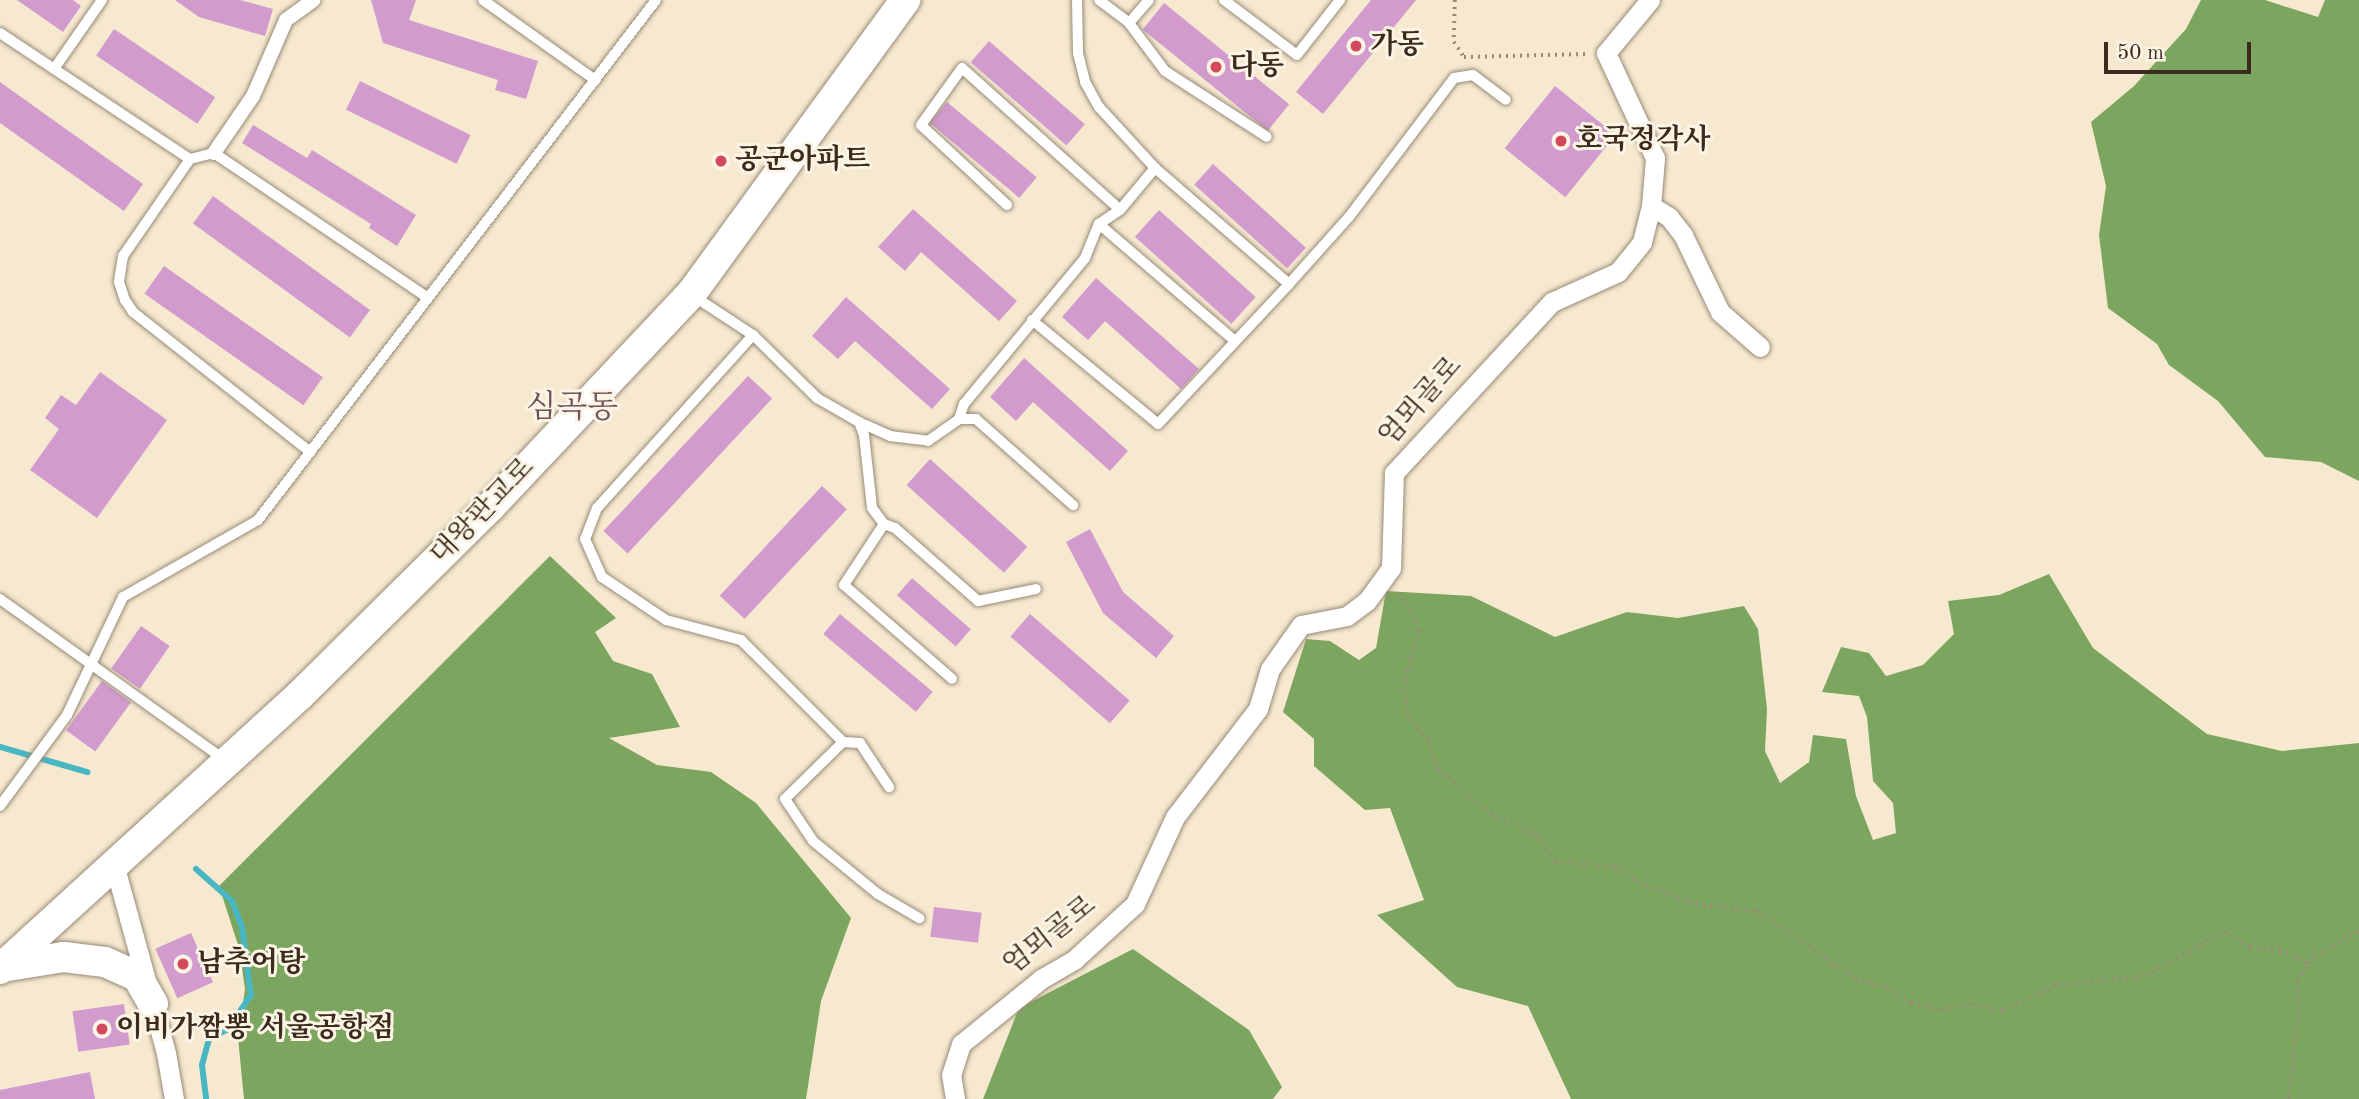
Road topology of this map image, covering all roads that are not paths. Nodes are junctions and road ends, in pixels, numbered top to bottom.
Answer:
1 (102, 0) edge
2 (314, 0) edge
3 (483, 0) edge
4 (656, 0) edge
5 (905, 0) edge
6 (1077, 0) edge
7 (1100, 0) edge
8 (1149, 0) edge
9 (1224, 0) edge
10 (1340, 0) edge
11 (1650, 0) edge
12 (1129, 23) junction
13 (0, 33) edge
14 (54, 69) junction
15 (595, 80) junction
16 (1506, 100) dead end
17 (1266, 137) dead end
18 (214, 153) junction
19 (190, 159) junction
20 (1155, 168) junction
21 (1007, 205) dead end
22 (1651, 206) junction
23 (1120, 211) junction
24 (1099, 224) junction
25 (1289, 284) junction
26 (691, 294) junction
27 (427, 297) junction
28 (1032, 320) junction
29 (752, 335) junction
30 (1234, 341) junction
31 (1760, 347) dead end
32 (958, 419) junction
33 (859, 422) junction
34 (310, 452) junction
35 (1073, 505) dead end
36 (884, 524) junction
37 (1036, 589) dead end
38 (0, 599) edge
39 (90, 663) junction
40 (952, 679) dead end
41 (843, 742) junction
42 (228, 762) junction
43 (889, 787) dead end
44 (2, 802) edge
45 (114, 864) junction
46 (919, 918) dead end
47 (1, 968) edge
48 (153, 1004) junction
49 (174, 1099) edge
50 (955, 1099) edge

1 - 14 lane
2 - 18 street
3 - 15 lane
4 - 15 lane
5 - 26 main road, 대왕판교로
6 - 20 lane
7 - 12 lane
8 - 12 lane
9 - 10 lane
11 - 22 street, 엄뫼골로
12 - 17 lane
13 - 14 lane
14 - 19 lane
15 - 27 lane
16 - 25 lane
18 - 19 lane
18 - 27 lane
19 - 34 lane
20 - 23 lane
20 - 25 lane
21 - 23 lane
22 - 31 street
22 - 50 street, 엄뫼골로
23 - 24 lane
24 - 28 lane
24 - 30 lane
25 - 30 lane
26 - 29 lane
26 - 42 main road, 대왕판교로
27 - 34 lane
28 - 30 lane
28 - 32 lane
29 - 33 lane
29 - 41 lane
32 - 33 lane
32 - 35 lane
33 - 36 lane
34 - 39 lane
36 - 37 lane
36 - 40 lane
38 - 39 lane
39 - 42 lane
39 - 44 lane
41 - 43 lane
41 - 46 lane
42 - 45 main road, 대왕판교로
45 - 47 main road, 대왕판교로
45 - 48 street
47 - 48 main road
48 - 49 street

